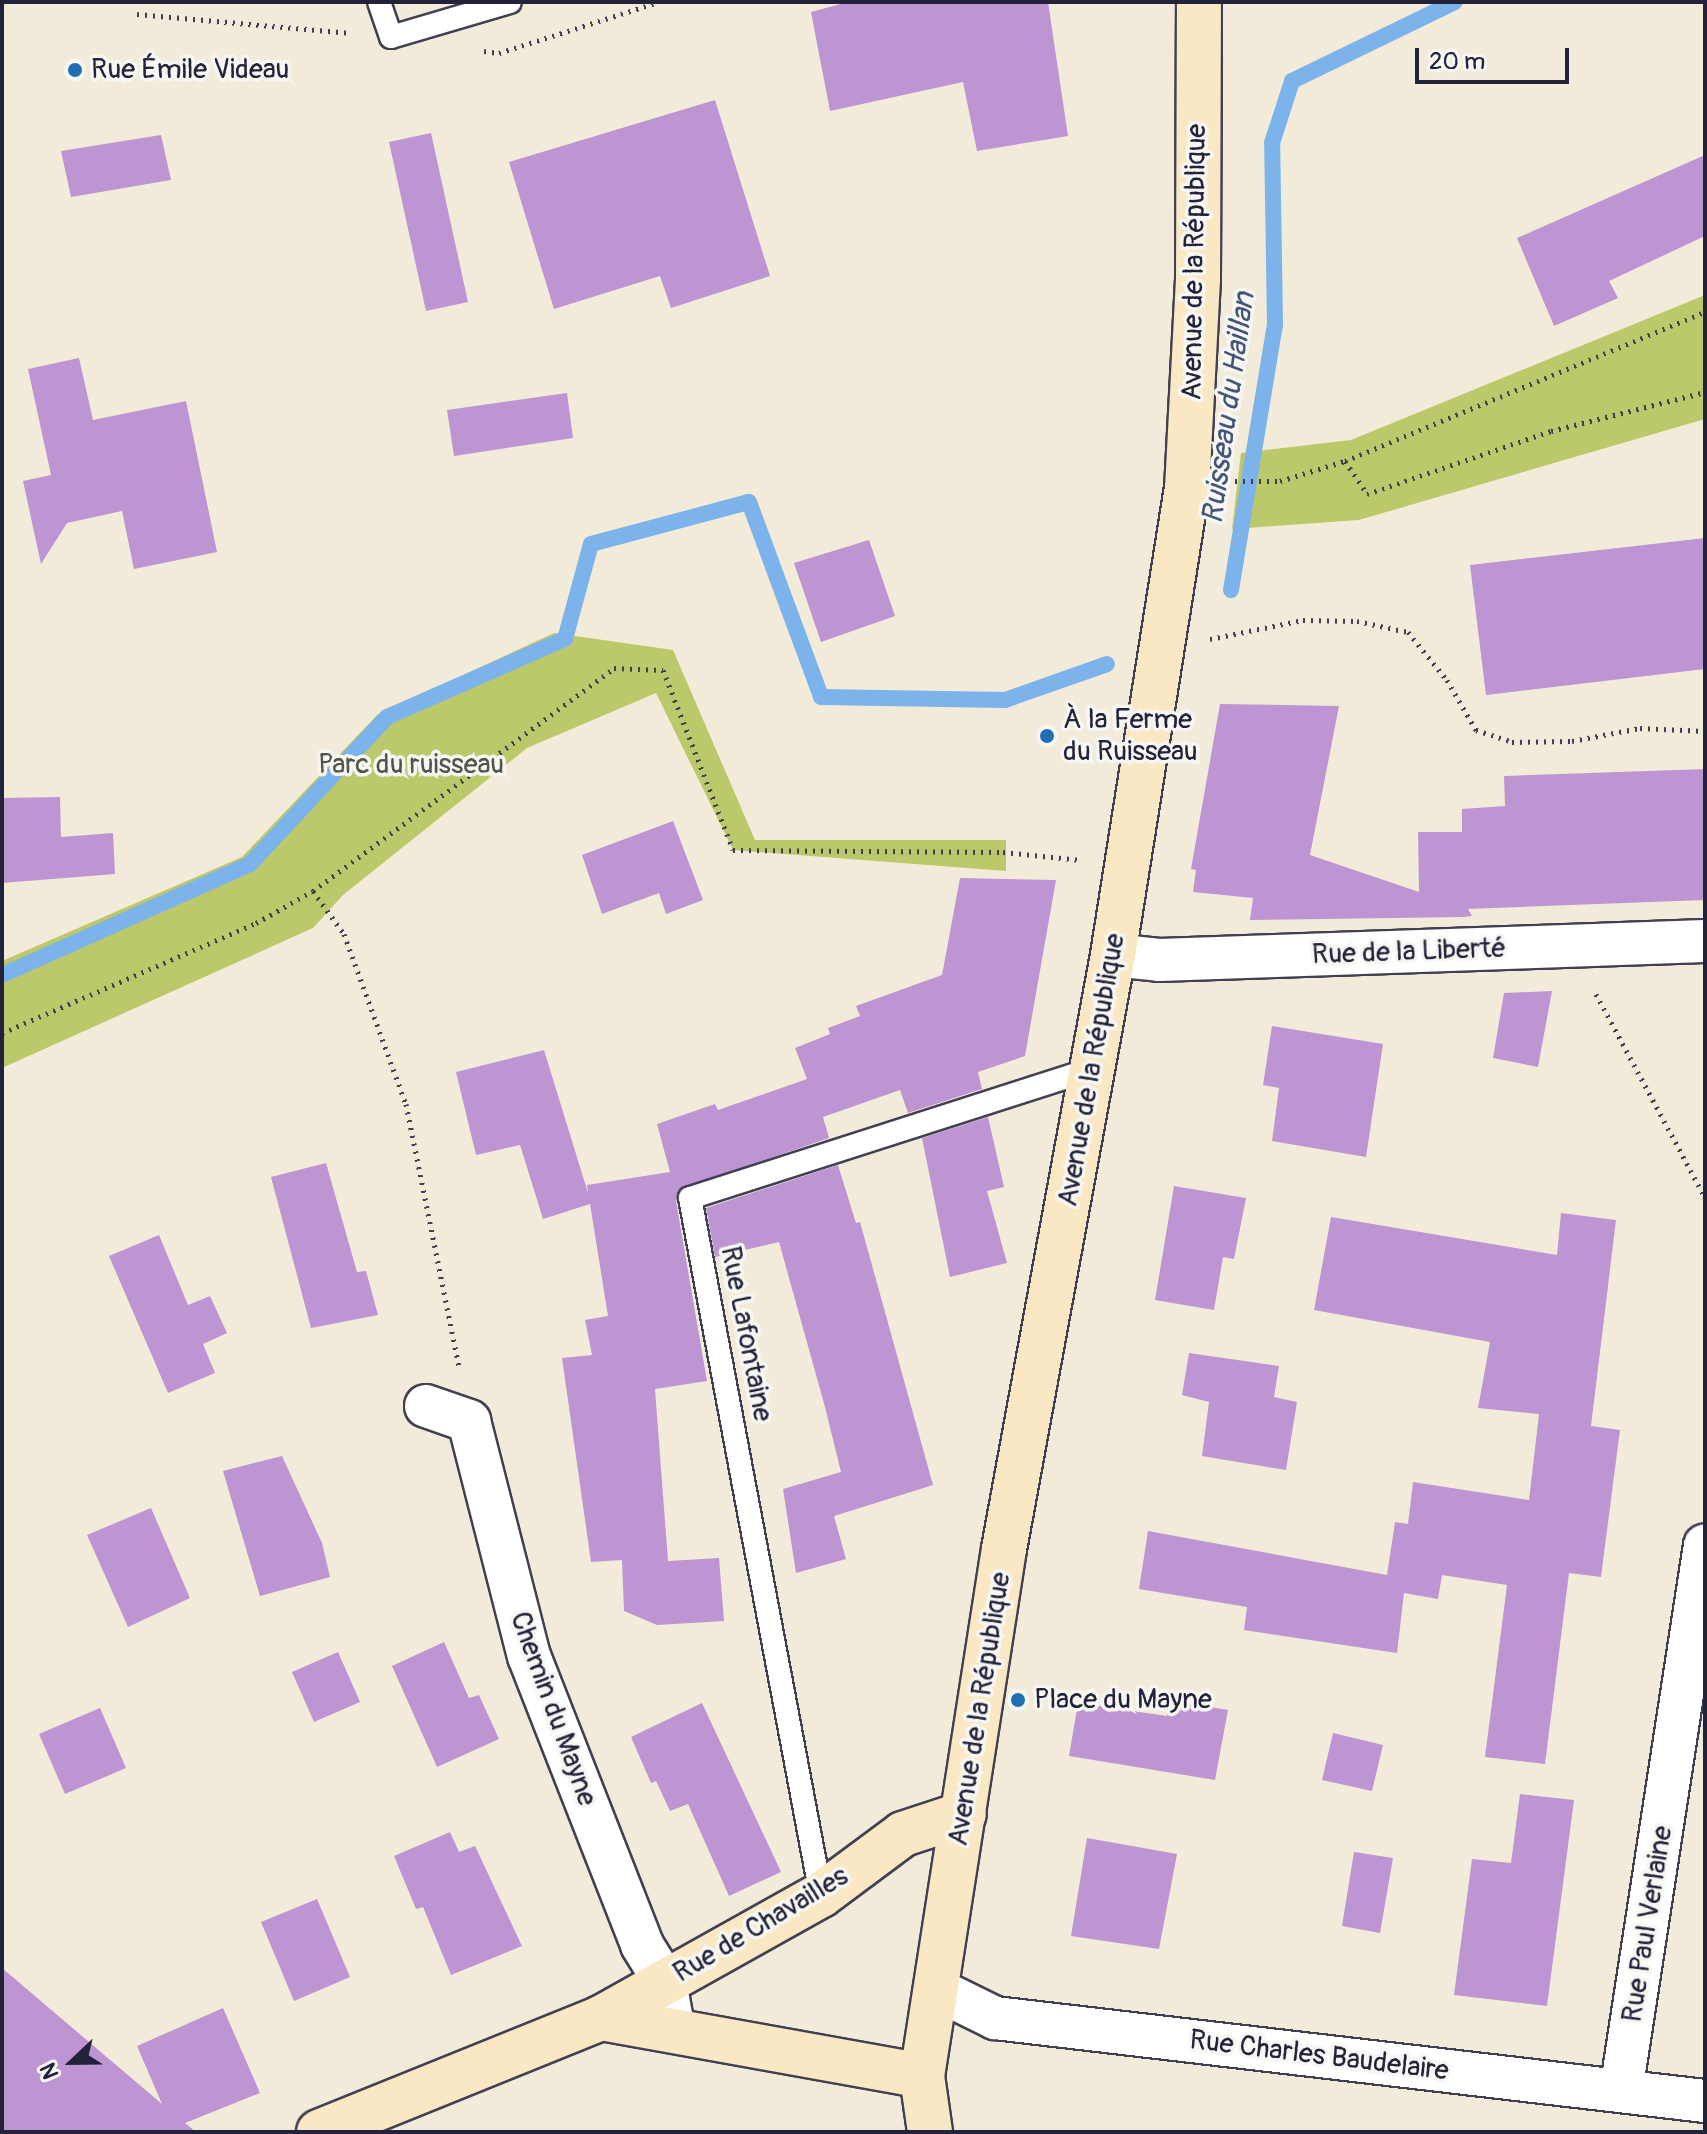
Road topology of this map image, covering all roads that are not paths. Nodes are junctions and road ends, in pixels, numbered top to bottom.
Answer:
1 (379, 2) edge
2 (510, 2) edge
3 (1199, 2) edge
4 (1705, 941) edge
5 (1113, 955) junction
6 (1091, 1069) junction
7 (426, 1406) dead end
8 (1705, 1545) edge
9 (1690, 1759) edge
10 (964, 1814) junction
11 (821, 1895) junction
12 (665, 1982) junction
13 (938, 1990) junction
14 (601, 2018) junction
15 (674, 2031) junction
16 (922, 2076) junction
17 (1621, 2091) junction
18 (1705, 2101) edge
19 (319, 2132) edge
20 (930, 2132) edge

1 - 2 lane
3 - 5 street, Avenue de la République
4 - 5 street, Rue de la Liberté
5 - 6 street, Avenue de la République
6 - 10 street, Avenue de la République
6 - 11 lane, Rue Lafontaine
7 - 12 street, Chemin du Mayne
8 - 9 street, Rue Paul Verlaine
9 - 17 street, Rue Paul Verlaine
10 - 11 street, Rue de Chavailles
10 - 13 street, Avenue de la République
11 - 12 street, Rue de Chavailles
12 - 14 street, Rue de Chavailles
12 - 15 street, Chemin du Mayne
13 - 16 street, Avenue de la République
13 - 17 street, Rue Charles Baudelaire
14 - 15 street
14 - 19 street, Rue de Chavailles
15 - 16 street
16 - 20 street, Avenue de la République
17 - 18 street, Rue Charles Baudelaire

